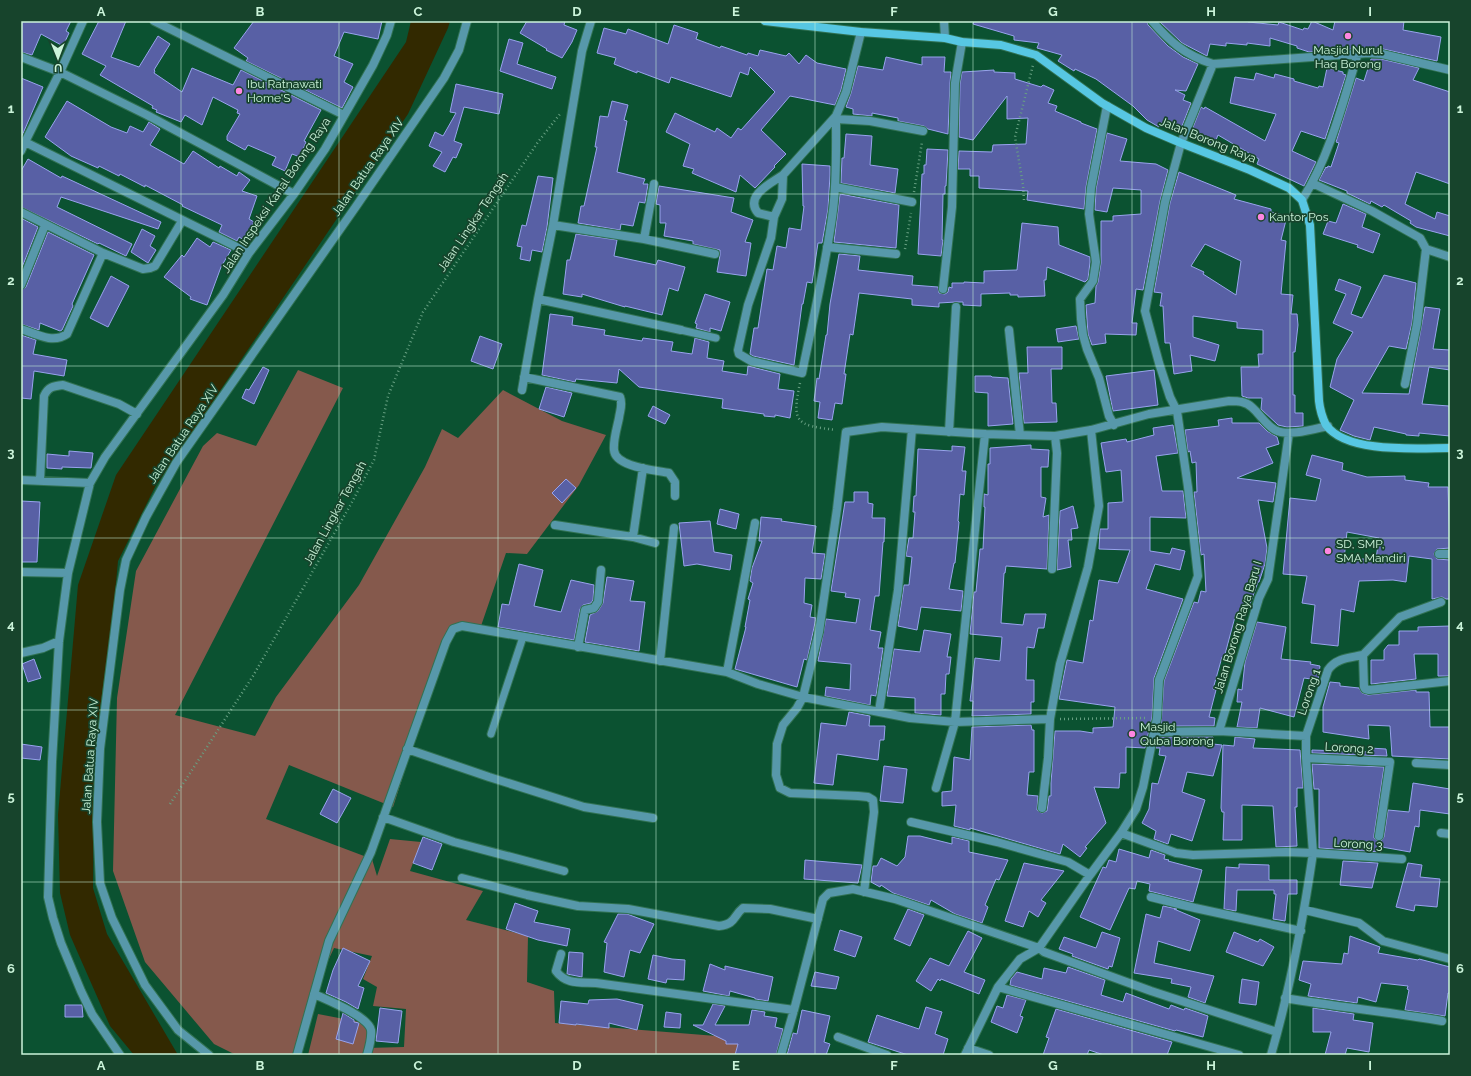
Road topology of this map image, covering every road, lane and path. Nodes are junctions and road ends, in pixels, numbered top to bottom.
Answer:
1 (83, 21) edge
2 (154, 21) edge
3 (390, 21) edge
4 (467, 21) edge
5 (591, 21) edge
6 (765, 21) edge
7 (944, 21) edge
8 (1152, 21) edge
9 (861, 32) junction
10 (945, 38) junction
11 (962, 42) junction
12 (1358, 53) junction
13 (1036, 55) junction
14 (21, 57) edge
15 (1213, 64) junction
16 (1450, 70) edge
17 (60, 72) junction
18 (573, 104) junction
19 (1107, 106) junction
20 (344, 115) junction
21 (836, 117) junction
22 (923, 131) dead end
23 (25, 142) junction
24 (1181, 144) junction
25 (21, 151) edge
26 (783, 175) junction
27 (1312, 183) junction
28 (654, 184) dead end
29 (835, 187) junction
30 (294, 194) junction
31 (1024, 200) dead end
32 (1302, 200) junction
33 (912, 202) dead end
34 (21, 212) edge
35 (774, 217) junction
36 (182, 221) junction
37 (45, 225) junction
38 (553, 225) junction
39 (644, 238) junction
40 (827, 247) junction
41 (1426, 249) junction
42 (103, 253) junction
43 (249, 254) junction
44 (715, 254) dead end
45 (896, 254) dead end
46 (1450, 257) edge
47 (21, 285) edge
48 (943, 289) dead end
49 (538, 299) junction
50 (956, 306) dead end
51 (21, 329) edge
52 (681, 330) joint
53 (1009, 330) dead end
54 (716, 338) dead end
55 (802, 373) junction
56 (524, 377) junction
57 (1405, 384) dead end
58 (522, 390) dead end
59 (1177, 411) junction
60 (137, 414) junction
61 (1114, 425) junction
62 (1328, 426) junction
63 (912, 429) junction
64 (1091, 430) junction
65 (846, 432) junction
66 (949, 432) junction
67 (1289, 433) junction
68 (985, 434) junction
69 (1020, 435) junction
70 (1055, 436) junction
71 (1450, 448) edge
72 (644, 468) junction
73 (21, 480) edge
74 (40, 481) junction
75 (90, 483) junction
76 (675, 496) dead end
77 (756, 524) dead end
78 (555, 525) dead end
79 (674, 528) dead end
80 (633, 537) junction
81 (655, 543) dead end
82 (1439, 554) dead end
83 (1450, 554) edge
84 (1052, 569) dead end
85 (601, 570) dead end
86 (21, 572) edge
87 (68, 573) junction
88 (1441, 602) dead end
89 (523, 637) junction
90 (59, 641) junction
91 (578, 647) junction
92 (21, 654) edge
93 (1363, 655) junction
94 (660, 661) junction
95 (727, 672) junction
96 (1450, 681) edge
97 (803, 697) junction
98 (879, 711) junction
99 (1156, 718) junction
100 (1050, 719) junction
101 (955, 722) junction
102 (1218, 731) junction
103 (1154, 732) junction
104 (491, 734) dead end
105 (1306, 736) junction
106 (407, 749) junction
107 (1306, 758) junction
108 (1416, 763) dead end
109 (1450, 765) edge
110 (936, 788) dead end
111 (170, 804) dead end
112 (1042, 808) dead end
113 (383, 817) junction
114 (653, 818) dead end
115 (911, 822) dead end
116 (1121, 833) junction
117 (1441, 833) dead end
118 (1450, 834) edge
119 (1379, 836) dead end
120 (1313, 853) junction
121 (1402, 859) dead end
122 (564, 870) dead end
123 (1090, 875) junction
124 (462, 878) dead end
125 (864, 892) junction
126 (1151, 897) dead end
127 (1305, 910) junction
128 (818, 919) junction
129 (1301, 931) junction
130 (1039, 948) junction
131 (561, 954) dead end
132 (1450, 959) edge
133 (998, 987) junction
134 (314, 994) junction
135 (1285, 998) junction
136 (794, 1010) junction
137 (1442, 1021) dead end
138 (1277, 1032) junction
139 (838, 1037) dead end
140 (966, 1052) edge
141 (120, 1055) edge
142 (209, 1055) edge
143 (296, 1055) edge
144 (367, 1055) edge
145 (780, 1055) edge
146 (887, 1055) edge
147 (989, 1055) edge
148 (1239, 1055) edge
149 (1271, 1055) edge

1 - 17 street
2 - 20 street
3 - 20 street, Jalan Inspeksi Kanal Borong Raya
4 - 142 street, Jalan Batua Raya XIV
5 - 18 street
6 - 9 main road, Jalan Borong Raya
7 - 10 street
8 - 15 street
9 - 10 main road, Jalan Borong Raya
9 - 21 street
10 - 11 main road, Jalan Borong Raya
11 - 13 main road, Jalan Borong Raya
11 - 48 street
12 - 15 street
12 - 16 street
12 - 27 street
13 - 19 main road, Jalan Borong Raya
13 - 31 path
14 - 17 street
15 - 24 street
17 - 23 street
17 - 30 street
18 - 38 street
18 - 111 path, Jalan Lingkar Tengah
19 - 24 main road, Jalan Borong Raya
19 - 61 street
20 - 30 street, Jalan Inspeksi Kanal Borong Raya
21 - 22 street
21 - 26 street
21 - 29 street
23 - 25 street
23 - 36 street
24 - 32 main road, Jalan Borong Raya
24 - 59 street
26 - 35 street
26 - 35 street
27 - 32 street
27 - 41 street
28 - 39 street
29 - 33 street
29 - 40 street
30 - 43 street, Jalan Inspeksi Kanal Borong Raya
32 - 62 main road
34 - 37 street
35 - 55 street
36 - 42 street
36 - 43 street
37 - 42 street
37 - 47 street
38 - 39 street
38 - 49 street
39 - 44 street
40 - 45 street
40 - 55 street
41 - 46 street
41 - 57 street
42 - 51 street
43 - 60 street, Jalan Inspeksi Kanal Borong Raya
49 - 52 street
49 - 56 street
50 - 66 street
52 - 54 lane
53 - 69 street
55 - 65 path
56 - 58 street
56 - 72 street
59 - 61 street
59 - 67 street
59 - 99 street
60 - 74 street
60 - 75 street, Jalan Inspeksi Kanal Borong Raya
61 - 64 street
62 - 67 street
62 - 71 main road
63 - 65 street
63 - 66 street
63 - 98 street
64 - 70 street
64 - 100 street
65 - 97 street
66 - 68 street
67 - 102 street, Jalan Borong Raya Baru I
68 - 69 street
68 - 101 street
69 - 70 street
70 - 84 street
72 - 76 street
72 - 80 street
73 - 74 street
74 - 75 street
75 - 87 street, Jalan Inspeksi Kanal Borong Raya
77 - 95 street
78 - 80 street
79 - 94 street
80 - 81 street
82 - 83 street
85 - 91 street
86 - 87 street
87 - 90 street, Jalan Inspeksi Kanal Borong Raya
88 - 93 street
89 - 91 street
89 - 104 lane
89 - 106 street
90 - 92 street
90 - 141 street, Jalan Inspeksi Kanal Borong Raya
91 - 94 street
93 - 96 street
93 - 105 street, Lorong 1
94 - 95 street
95 - 97 street
97 - 98 street
97 - 125 street
98 - 101 street
99 - 100 path
99 - 103 street
100 - 101 street
100 - 112 street
101 - 110 street
102 - 103 street
102 - 105 street
103 - 116 street
105 - 107 street
106 - 113 street
106 - 114 street
107 - 119 street, Lorong 2
107 - 120 street
108 - 109 street
113 - 122 street
113 - 134 street
115 - 123 street
116 - 120 street, Lorong 3
116 - 123 street
117 - 118 street
120 - 121 street, Lorong 3
120 - 127 street
123 - 130 street
124 - 128 street
125 - 128 street
125 - 130 street
126 - 129 street
127 - 129 street
127 - 132 street
128 - 136 street
129 - 135 street
130 - 133 street
130 - 138 street
131 - 136 street
133 - 140 street
133 - 148 street
134 - 143 street
134 - 144 street
135 - 137 street
135 - 138 street
136 - 145 street
138 - 149 street
139 - 146 street
140 - 147 street

